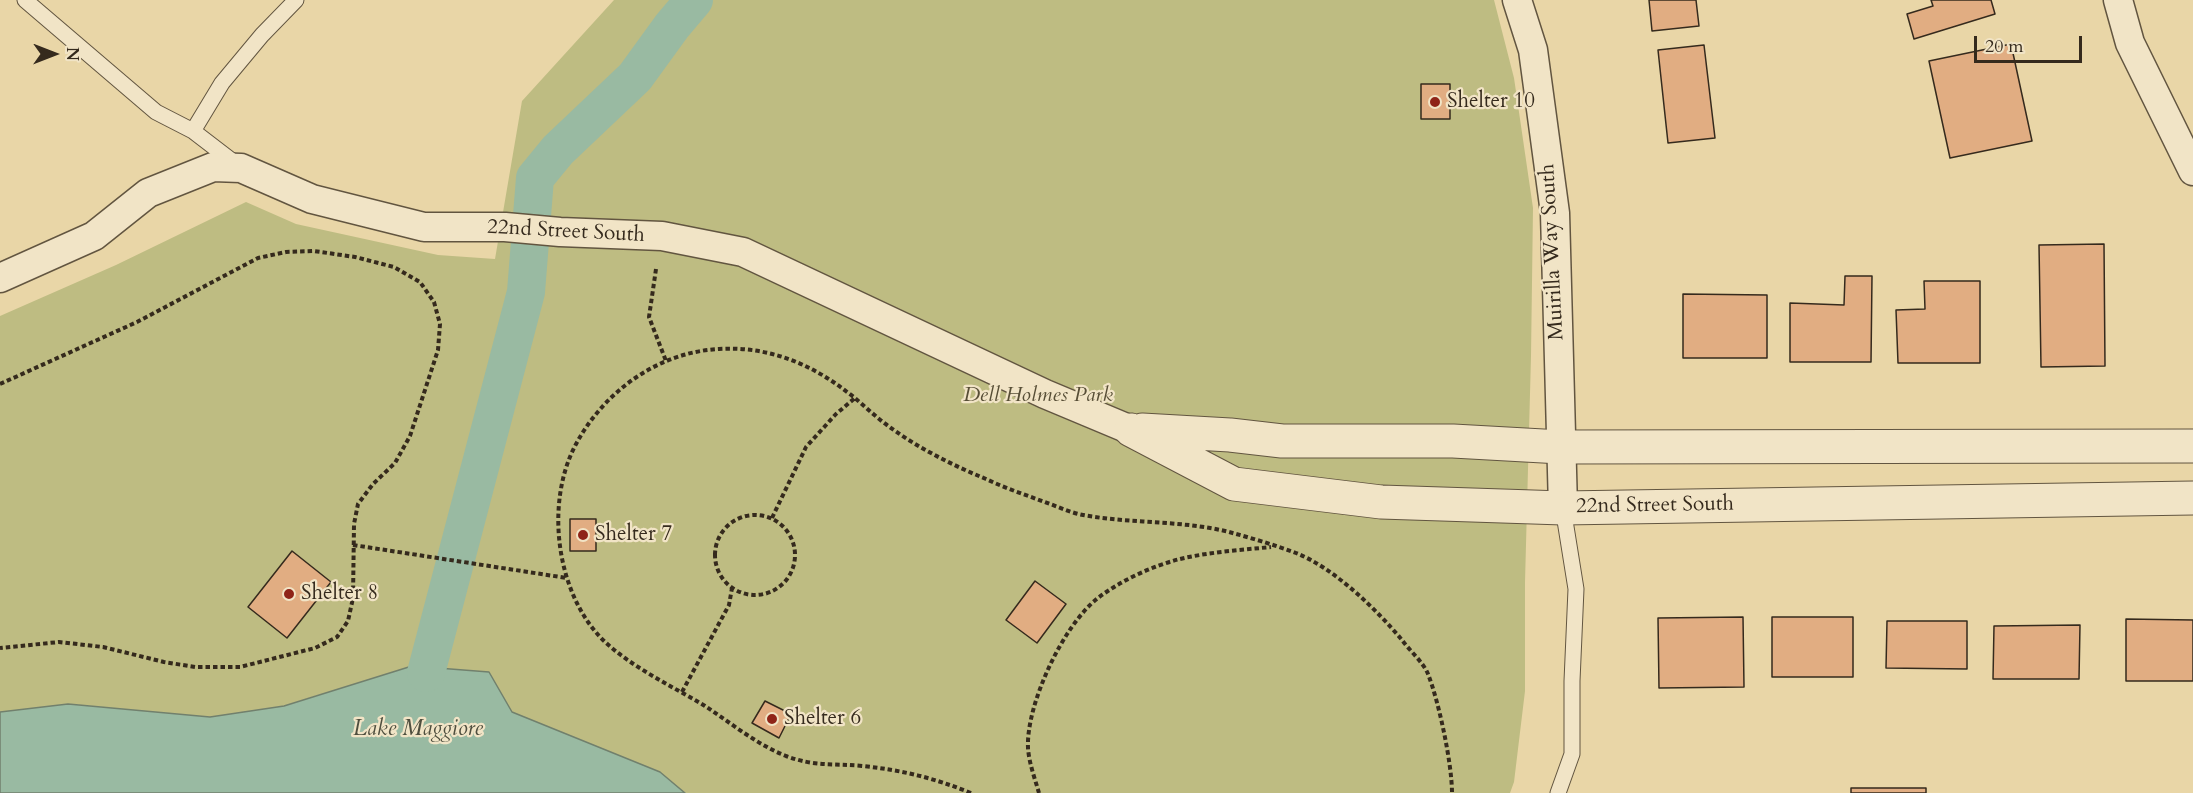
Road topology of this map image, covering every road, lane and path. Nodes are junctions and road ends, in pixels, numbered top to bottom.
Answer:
1 (25, 0) edge
2 (296, 0) edge
3 (1516, 0) edge
4 (2118, 0) edge
5 (193, 131) junction
6 (241, 168) junction
7 (2193, 171) edge
8 (662, 236) junction
9 (0, 278) edge
10 (666, 361) junction
11 (0, 384) edge
12 (855, 398) junction
13 (1131, 430) junction
14 (2193, 446) edge
15 (1562, 447) junction
16 (2193, 498) edge
17 (1563, 508) junction
18 (772, 518) junction
19 (353, 544) junction
20 (1275, 547) junction
21 (567, 578) junction
22 (732, 588) junction
23 (0, 648) edge
24 (682, 692) junction
25 (971, 793) edge
26 (1039, 793) edge
27 (1452, 793) edge
28 (1557, 793) edge

1 - 5 lane
2 - 5 lane
3 - 15 street, Muirilla Way South
4 - 7 street
5 - 6 lane
6 - 8 street, 22nd Street South
6 - 9 street, 22nd Street South
8 - 10 path
8 - 13 street, 22nd Street South
10 - 12 path
10 - 21 path
11 - 19 path
12 - 18 path
12 - 20 path
13 - 15 street, 22nd Street South
13 - 17 street, 22nd Street South
14 - 15 street, 22nd Street South
15 - 17 street, Muirilla Way South
16 - 17 street, 22nd Street South
17 - 28 lane
18 - 22 path
18 - 22 path
19 - 21 path
19 - 23 path
20 - 26 path
20 - 27 path
21 - 24 path
22 - 24 path
24 - 25 path

